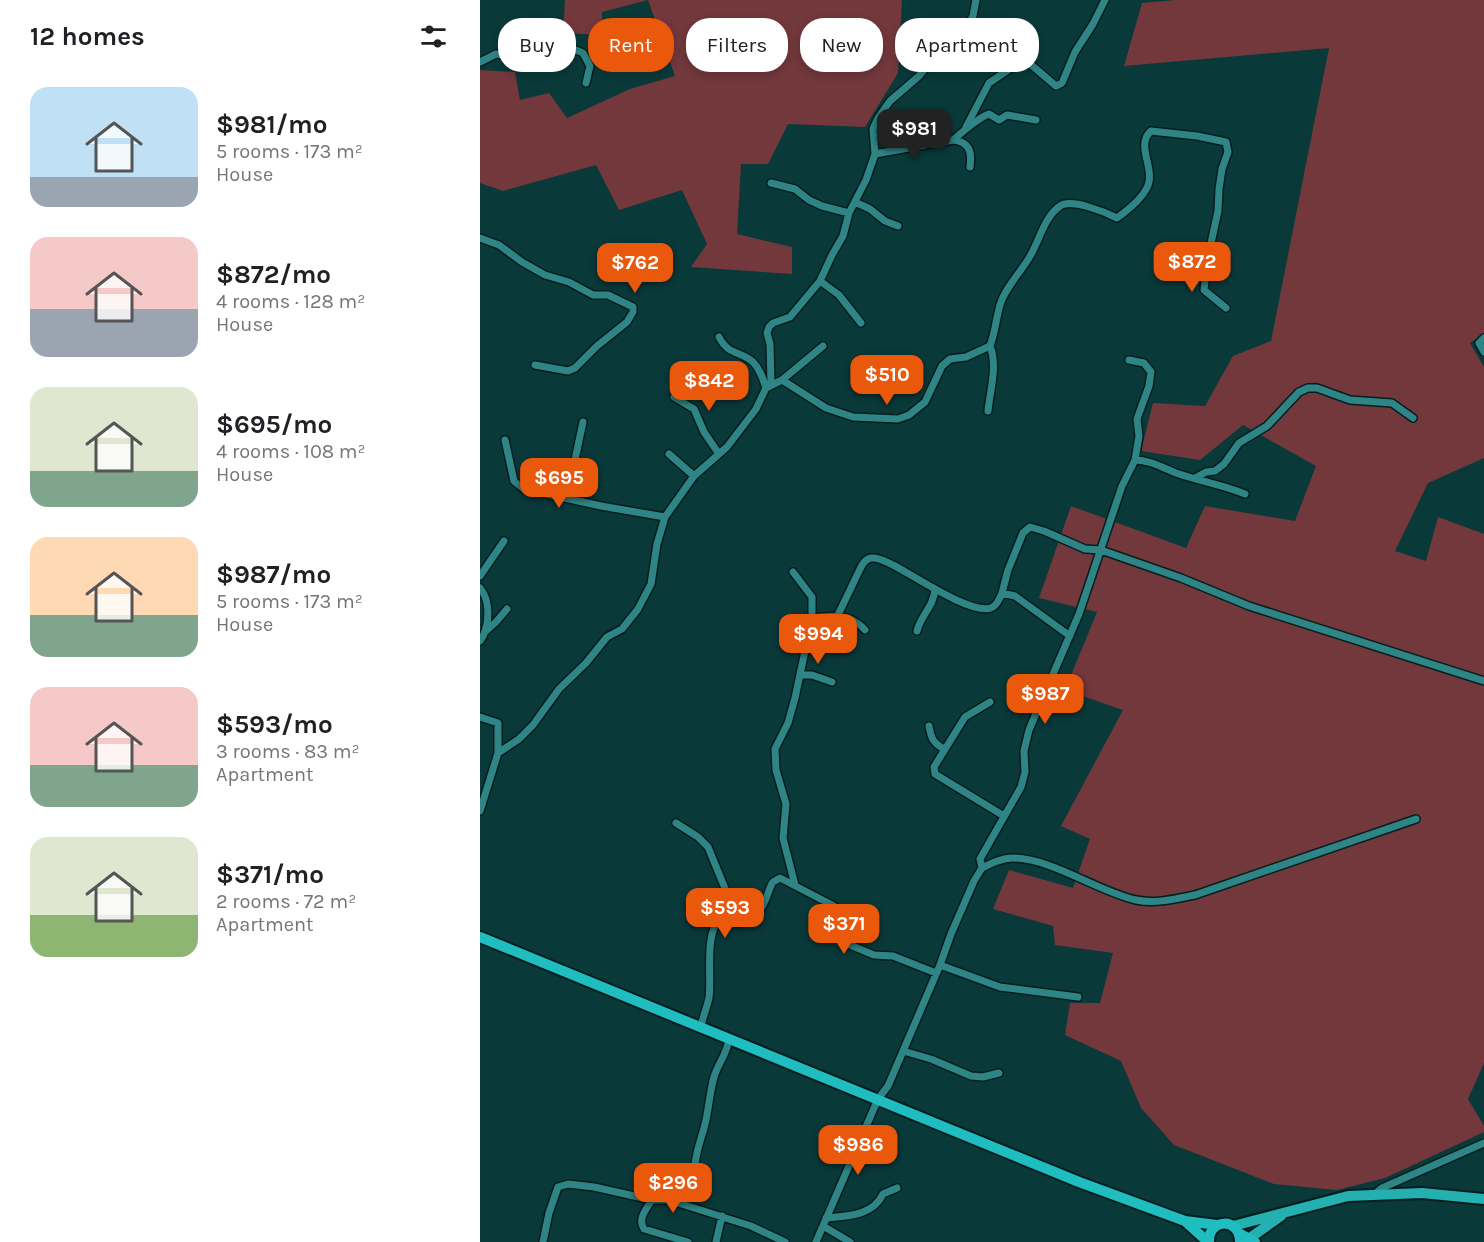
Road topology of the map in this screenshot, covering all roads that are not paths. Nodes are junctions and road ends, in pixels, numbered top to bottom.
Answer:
1 (976, 0) edge
2 (1105, 0) edge
3 (576, 50) edge
4 (498, 54) edge
5 (480, 62) edge
6 (586, 83) dead end
7 (1036, 120) dead end
8 (966, 126) junction
9 (953, 141) junction
10 (875, 154) junction
11 (970, 167) dead end
12 (771, 183) dead end
13 (855, 202) junction
14 (849, 213) junction
15 (898, 226) dead end
16 (480, 238) edge
17 (820, 281) junction
18 (1226, 308) dead end
19 (861, 323) dead end
20 (719, 337) dead end
21 (1484, 338) edge
22 (824, 346) dead end
23 (990, 346) junction
24 (1484, 351) edge
25 (1129, 360) dead end
26 (535, 365) dead end
27 (782, 380) junction
28 (769, 386) junction
29 (674, 397) dead end
30 (988, 411) dead end
31 (1413, 418) dead end
32 (583, 422) dead end
33 (505, 440) dead end
34 (669, 454) dead end
35 (719, 454) junction
36 (1135, 460) junction
37 (694, 476) junction
38 (1195, 478) junction
39 (1245, 494) dead end
40 (571, 498) junction
41 (665, 517) junction
42 (504, 542) dead end
43 (1101, 549) junction
44 (793, 572) dead end
45 (480, 576) edge
46 (480, 588) edge
47 (935, 589) junction
48 (1002, 593) junction
49 (507, 609) dead end
50 (837, 617) junction
51 (812, 618) junction
52 (486, 630) junction
53 (865, 630) dead end
54 (917, 631) dead end
55 (1070, 636) junction
56 (480, 641) edge
57 (801, 675) junction
58 (1484, 681) edge
59 (832, 682) dead end
60 (990, 702) dead end
61 (480, 717) edge
62 (929, 726) dead end
63 (944, 748) junction
64 (498, 753) junction
65 (480, 811) edge
66 (1004, 816) junction
67 (1416, 819) dead end
68 (676, 823) dead end
69 (982, 868) junction
70 (795, 885) junction
71 (720, 919) junction
72 (480, 937) edge
73 (940, 965) junction
74 (936, 973) junction
75 (1078, 998) dead end
76 (700, 1026) junction
77 (729, 1038) junction
78 (903, 1051) junction
79 (999, 1073) dead end
80 (878, 1099) junction
81 (1484, 1143) edge
82 (897, 1188) dead end
83 (1375, 1194) junction
84 (1484, 1199) edge
85 (652, 1200) junction
86 (669, 1200) junction
87 (1283, 1214) junction
88 (723, 1216) junction
89 (826, 1218) junction
90 (1185, 1221) junction
91 (1217, 1225) junction
92 (823, 1226) junction
93 (1243, 1237) edge
94 (774, 1240) edge
95 (1207, 1240) edge
96 (543, 1242) edge
97 (688, 1242) edge
98 (716, 1242) edge
99 (785, 1242) edge
100 (816, 1242) edge
101 (850, 1242) edge

1 - 10 street
2 - 8 street
3 - 6 street
4 - 5 street
7 - 8 street
8 - 9 street
9 - 10 street
9 - 11 street
10 - 13 street
12 - 14 street
13 - 14 street
13 - 15 street
14 - 17 street
16 - 26 street
17 - 19 street
17 - 28 street
18 - 23 street
20 - 28 street
21 - 24 street
22 - 27 street
23 - 27 street
23 - 30 street
25 - 36 street
27 - 28 street
28 - 35 street
29 - 35 street
31 - 38 street
32 - 40 street
33 - 40 street
34 - 37 street
35 - 37 street
36 - 38 street
36 - 43 street
37 - 41 street
38 - 39 street
40 - 41 street
41 - 64 street
42 - 45 street
43 - 48 street
43 - 55 street
43 - 58 street
44 - 51 street
46 - 52 street
47 - 48 street
47 - 50 street
47 - 54 street
48 - 55 street
49 - 52 street
50 - 51 street
50 - 53 street
51 - 57 street
52 - 56 street
55 - 66 street
57 - 59 street
57 - 70 street
60 - 63 street
61 - 64 street
62 - 63 street
63 - 66 street
64 - 65 street
66 - 69 street
67 - 69 street
68 - 71 street
69 - 73 street
70 - 71 street
70 - 74 street
71 - 76 street
72 - 76 highway
73 - 74 street
73 - 75 street
74 - 78 street
76 - 77 highway
77 - 80 highway
77 - 86 street
78 - 79 street
78 - 80 street
80 - 89 street
80 - 90 highway
81 - 83 street
82 - 89 street
83 - 84 main road
83 - 87 main road
85 - 86 street
85 - 96 street
85 - 97 street
86 - 88 street
87 - 93 main road
87 - 93 main road
88 - 94 street
88 - 98 street
89 - 92 street
90 - 91 highway
90 - 95 highway
91 - 93 highway
91 - 95 highway
92 - 100 street
92 - 101 street
94 - 99 street

